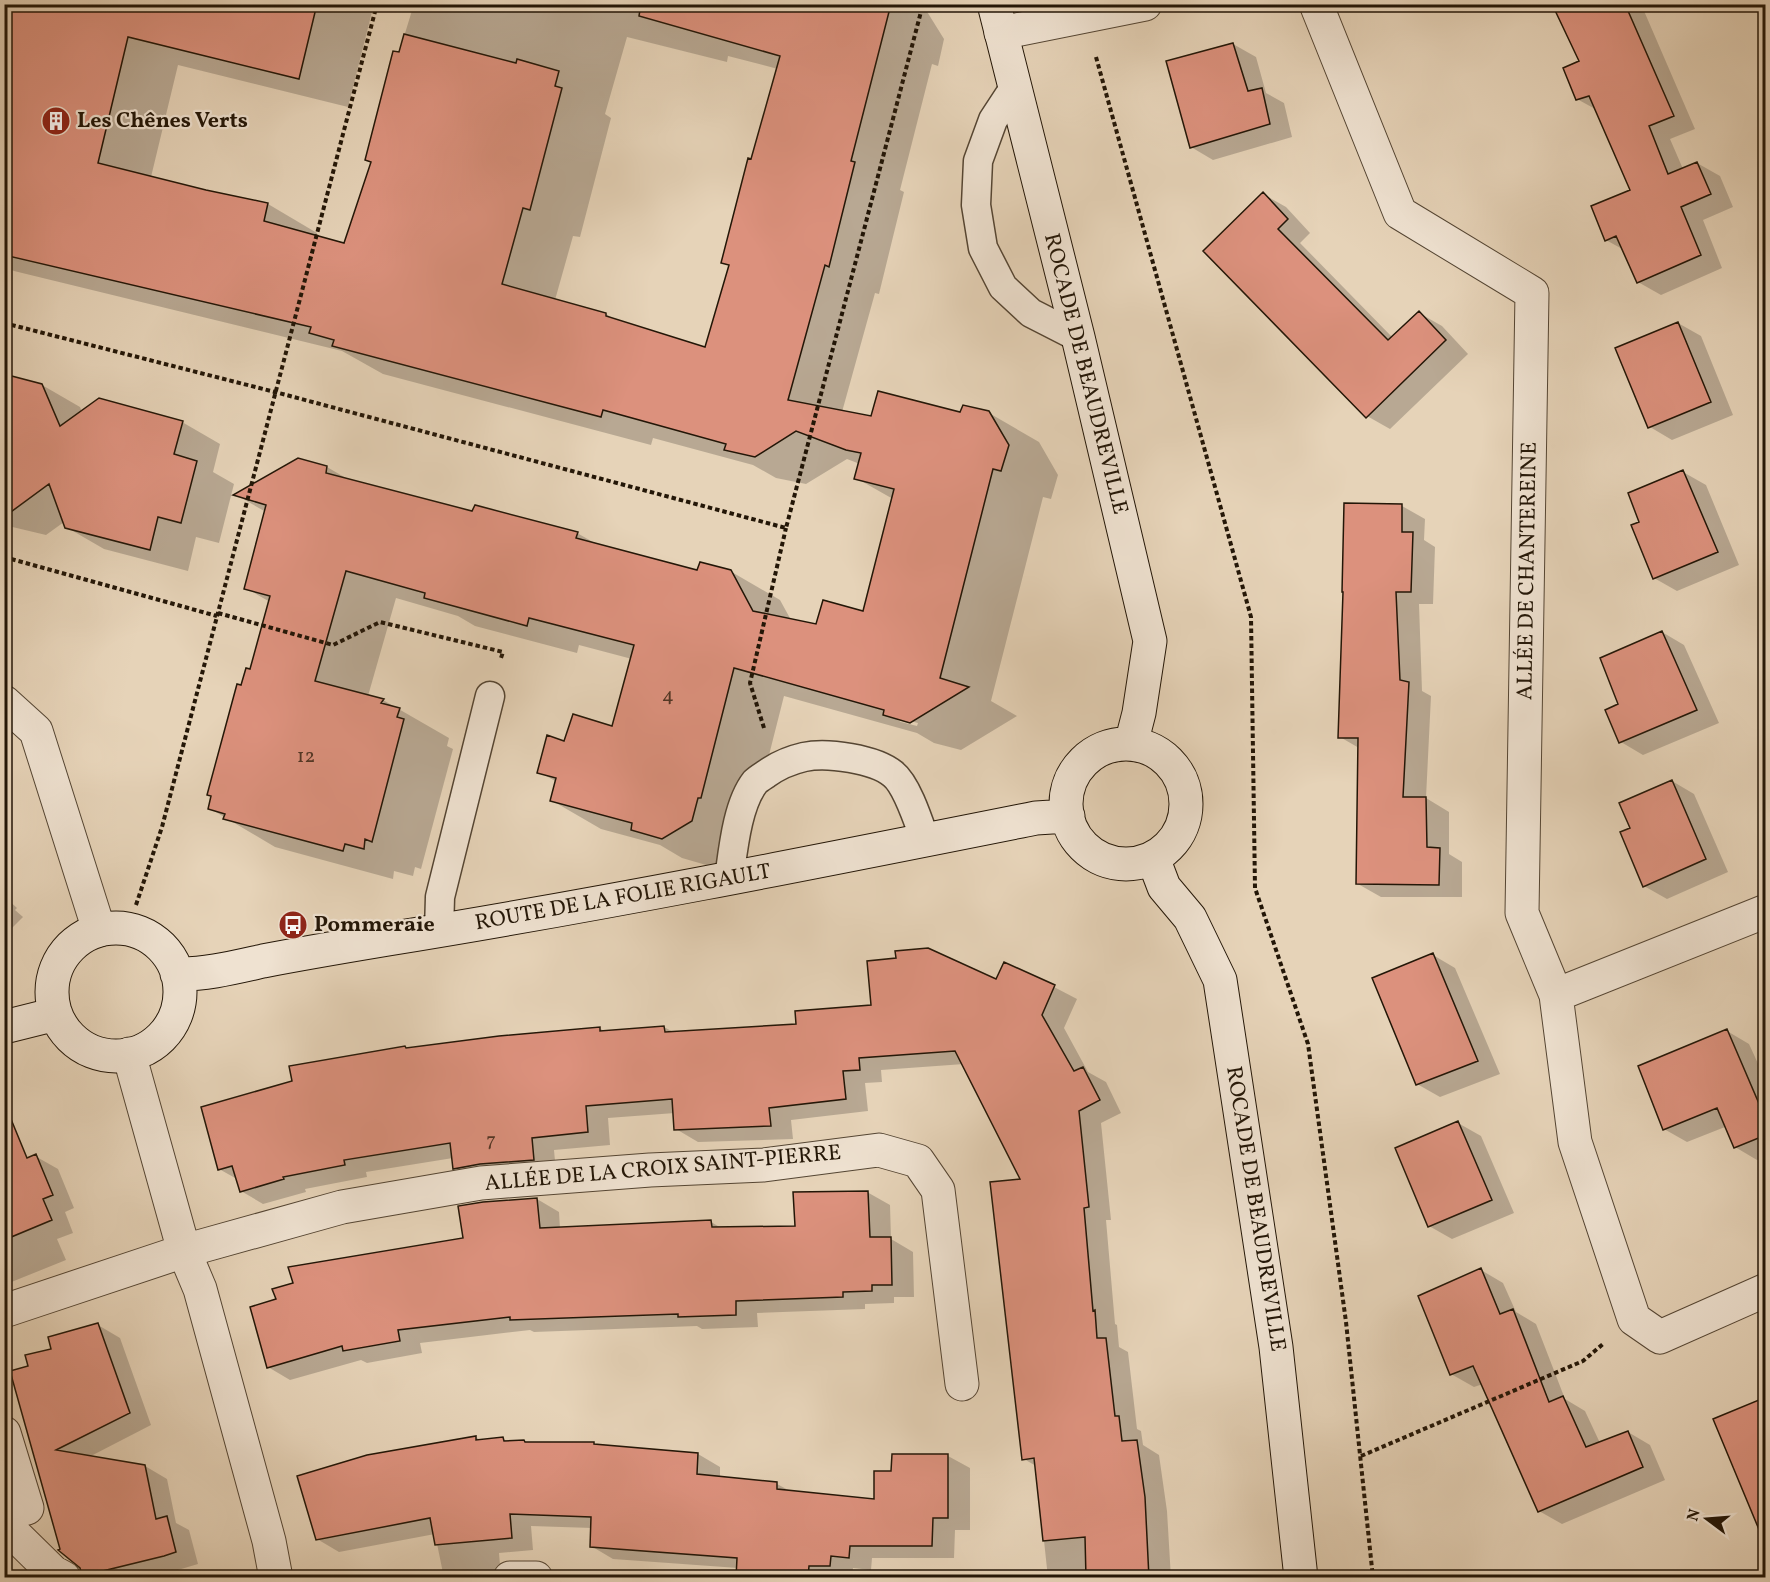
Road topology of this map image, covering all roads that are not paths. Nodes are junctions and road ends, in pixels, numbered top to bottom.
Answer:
1 (1145, 4) edge
2 (1316, 4) edge
3 (997, 19) edge
4 (1014, 88) junction
5 (1078, 337) junction
6 (490, 696) road end
7 (4, 702) edge
8 (1131, 744) junction
9 (1068, 816) junction
10 (925, 840) junction
11 (1153, 858) junction
12 (729, 879) junction
13 (1766, 911) edge
14 (114, 930) junction
15 (439, 931) junction
16 (177, 974) junction
17 (1556, 995) junction
18 (56, 1014) junction
19 (4, 1027) edge
20 (129, 1054) junction
21 (184, 1251) junction
22 (1766, 1290) edge
23 (4, 1311) edge
24 (962, 1384) dead end
25 (4, 1433) edge
26 (4, 1514) edge
27 (4, 1524) edge
28 (64, 1578) edge
29 (276, 1578) edge
30 (510, 1578) edge
31 (536, 1578) edge
32 (1301, 1578) edge

1 - 3 street
2 - 17 street, ALLÉE DE CHANTEREINE
3 - 4 street, ROCADE DE BEAUDREVILLE
4 - 5 street, ROCADE DE BEAUDREVILLE
4 - 5 lane
5 - 8 street, ROCADE DE BEAUDREVILLE
6 - 15 lane
7 - 14 street
8 - 9 street
8 - 11 street
9 - 10 street, ROUTE DE LA FOLIE RIGAULT
9 - 11 street
10 - 12 street, ROUTE DE LA FOLIE RIGAULT
10 - 12 lane
11 - 32 street, ROCADE DE BEAUDREVILLE
12 - 15 street, ROUTE DE LA FOLIE RIGAULT
13 - 17 street
14 - 16 street
14 - 18 street
15 - 16 street, ROUTE DE LA FOLIE RIGAULT
16 - 20 street
17 - 22 street
18 - 19 street
18 - 20 street
20 - 21 street
21 - 23 street, ALLÉE DE LA CROIX SAINT-PIERRE
21 - 24 street, ALLÉE DE LA CROIX SAINT-PIERRE
21 - 29 street
25 - 26 street
27 - 28 street
30 - 31 street

